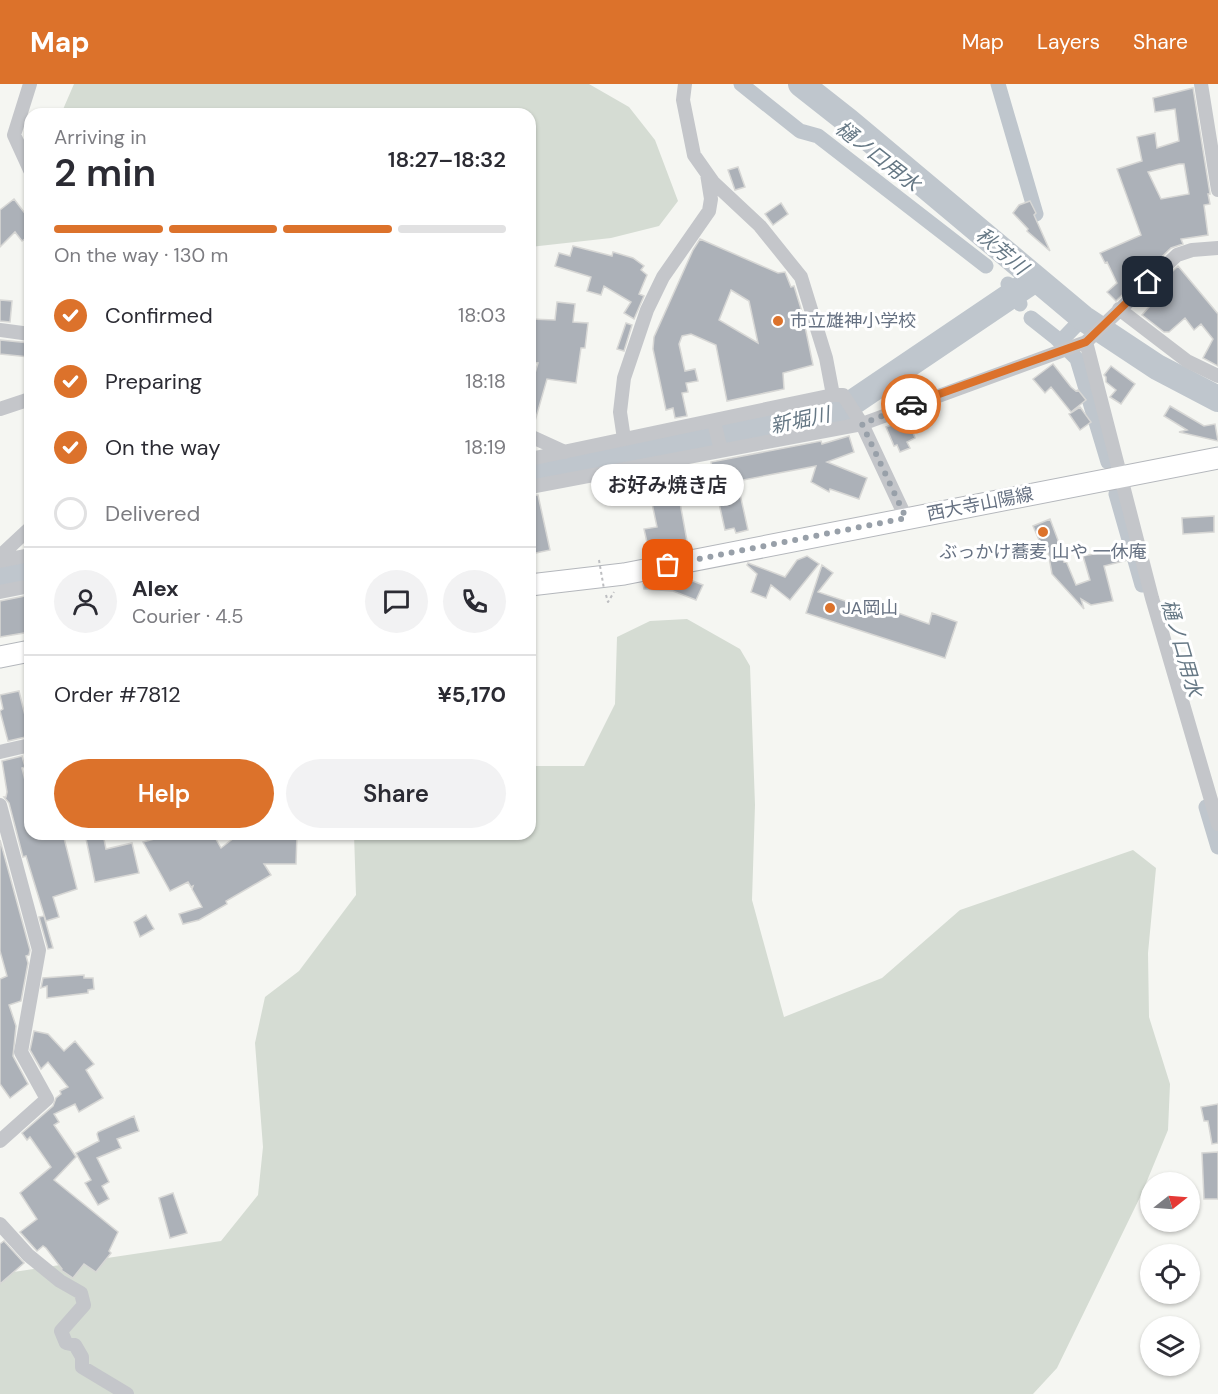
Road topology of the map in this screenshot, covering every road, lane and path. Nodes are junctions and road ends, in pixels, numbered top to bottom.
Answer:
1 (30, 84) edge
2 (685, 84) edge
3 (1201, 84) edge
4 (24, 157) edge
5 (706, 172) junction
6 (1218, 190) edge
7 (1218, 248) edge
8 (1116, 312) junction
9 (0, 330) edge
10 (24, 333) edge
11 (1088, 340) junction
12 (1218, 376) edge
13 (838, 395) junction
14 (24, 401) edge
15 (0, 409) edge
16 (861, 421) junction
17 (715, 425) junction
18 (536, 439) edge
19 (624, 439) junction
20 (720, 447) junction
21 (565, 452) junction
22 (1218, 458) edge
23 (536, 460) edge
24 (1122, 478) junction
25 (545, 481) junction
26 (536, 485) edge
27 (906, 518) junction
28 (24, 533) edge
29 (0, 555) edge
30 (24, 556) edge
31 (599, 560) dead end
32 (0, 561) edge
33 (536, 584) edge
34 (24, 587) edge
35 (604, 590) dead end
36 (0, 592) edge
37 (24, 652) edge
38 (0, 657) edge
39 (24, 746) edge
40 (0, 752) edge
41 (0, 805) edge
42 (1218, 824) edge
43 (0, 1141) edge
44 (0, 1224) edge
45 (127, 1394) edge

1 - 4 street
2 - 5 street
3 - 6 street
5 - 13 street
5 - 19 street
7 - 8 street
8 - 11 street
8 - 12 street
9 - 10 street
11 - 16 street
11 - 24 street
13 - 16 street
13 - 17 street
14 - 15 street
16 - 20 street
16 - 27 street
17 - 19 street
17 - 20 street
18 - 21 street
19 - 21 street
20 - 25 street
21 - 23 street
22 - 24 main road, 西大寺山陽線
23 - 25 street
24 - 27 main road, 西大寺山陽線
24 - 42 street
25 - 26 street
27 - 33 main road, 西大寺山陽線
28 - 29 street
30 - 32 street
31 - 35 path, bridge
34 - 36 street
37 - 38 main road
39 - 40 street
41 - 43 street
44 - 45 street

